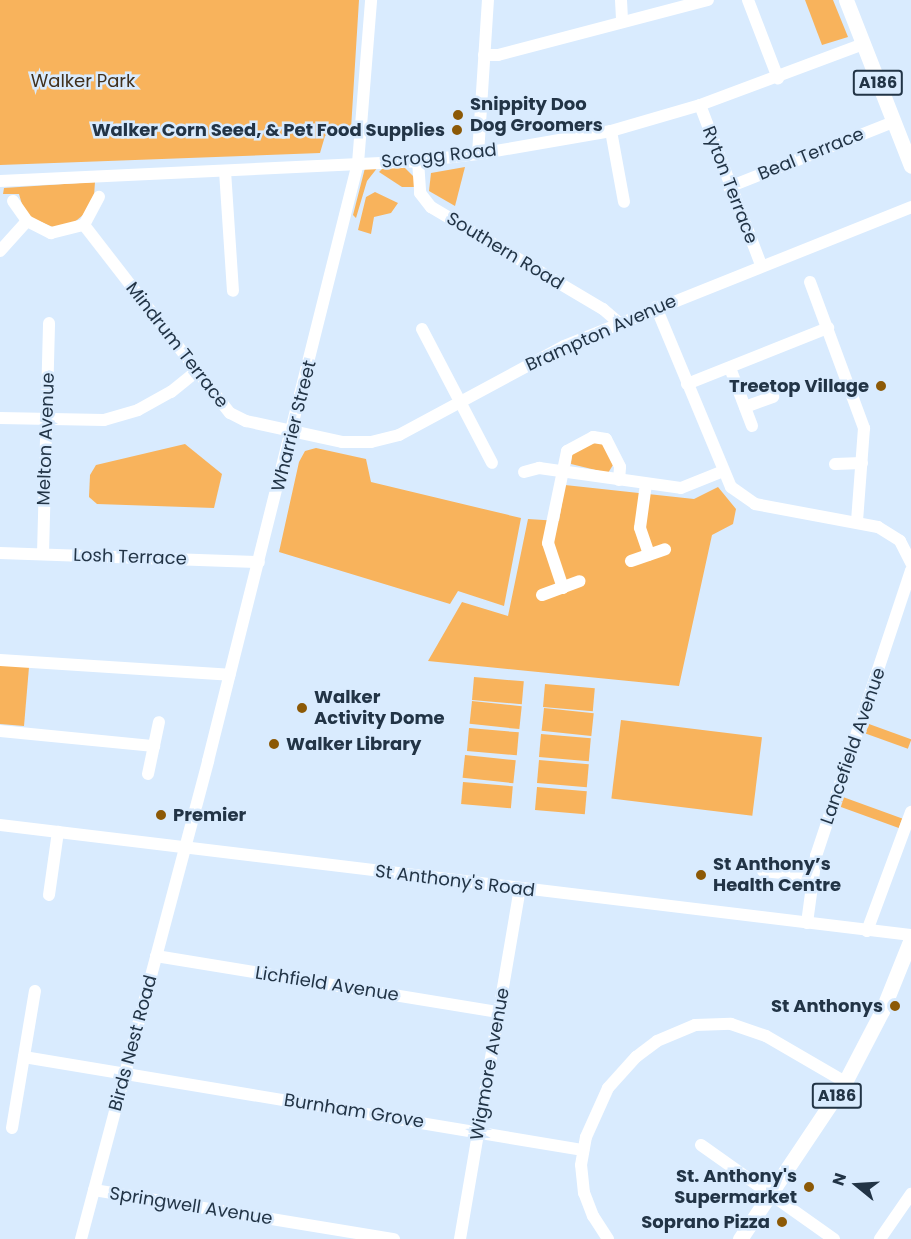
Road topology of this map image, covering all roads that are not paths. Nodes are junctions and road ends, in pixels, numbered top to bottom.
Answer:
1 (371, 0) edge
2 (488, 0) edge
3 (621, 0) edge
4 (708, 0) edge
5 (748, 0) edge
6 (846, 0) edge
7 (622, 22) junction
8 (863, 44) junction
9 (484, 55) junction
10 (778, 78) junction
11 (700, 105) junction
12 (893, 122) junction
13 (611, 131) junction
14 (478, 154) junction
15 (418, 161) junction
16 (910, 161) edge
17 (358, 163) junction
18 (225, 171) junction
19 (0, 181) edge
20 (729, 187) junction
21 (99, 197) dead end
22 (13, 201) dead end
23 (624, 202) dead end
24 (911, 207) edge
25 (27, 221) junction
26 (84, 225) junction
27 (0, 251) edge
28 (761, 265) junction
29 (810, 282) dead end
30 (233, 291) dead end
31 (656, 308) junction
32 (49, 323) dead end
33 (620, 323) junction
34 (828, 328) junction
35 (422, 329) dead end
36 (730, 368) junction
37 (197, 371) junction
38 (687, 384) junction
39 (773, 397) dead end
40 (459, 404) junction
41 (745, 407) junction
42 (0, 418) edge
43 (47, 421) junction
44 (752, 426) dead end
45 (293, 431) junction
46 (492, 463) dead end
47 (862, 463) junction
48 (835, 464) dead end
49 (524, 472) dead end
50 (561, 472) junction
51 (722, 472) junction
52 (619, 480) junction
53 (646, 484) junction
54 (857, 522) junction
55 (666, 549) dead end
56 (0, 553) edge
57 (43, 554) junction
58 (649, 554) junction
59 (631, 561) dead end
60 (259, 562) junction
61 (911, 563) edge
62 (911, 570) edge
63 (580, 581) dead end
64 (563, 588) junction
65 (542, 595) dead end
66 (0, 660) edge
67 (231, 675) junction
68 (159, 722) dead end
69 (0, 731) edge
70 (154, 746) junction
71 (148, 774) dead end
72 (911, 812) edge
73 (0, 825) edge
74 (58, 832) junction
75 (185, 848) junction
76 (763, 871) dead end
77 (811, 876) junction
78 (520, 889) junction
79 (49, 895) dead end
80 (807, 923) junction
81 (867, 931) junction
82 (911, 937) edge
83 (156, 956) junction
84 (35, 991) dead end
85 (498, 1012) junction
86 (24, 1057) junction
87 (125, 1074) junction
88 (845, 1082) junction
89 (12, 1128) dead end
90 (479, 1131) junction
91 (701, 1145) dead end
92 (583, 1150) junction
93 (94, 1190) junction
94 (911, 1194) edge
95 (771, 1195) junction
96 (81, 1239) edge
97 (394, 1239) edge
98 (460, 1239) edge
99 (608, 1239) edge
100 (740, 1239) edge
101 (834, 1239) edge
102 (880, 1239) edge

1 - 17 street, Wharrier Street
2 - 9 street
3 - 7 street
4 - 7 street
5 - 10 street
6 - 8 main road, A186
7 - 9 street
8 - 10 street, Scrogg Road
8 - 12 main road, A186
9 - 14 street
10 - 11 street, Scrogg Road
11 - 13 street, Scrogg Road
11 - 20 street, Ryton Terrace
12 - 16 main road, A186
12 - 20 street, Beal Terrace
13 - 14 street, Scrogg Road
13 - 23 street
14 - 15 street, Scrogg Road
15 - 17 street, Scrogg Road
15 - 33 street, Southern Road
17 - 18 street, Scrogg Road
17 - 45 street, Wharrier Street
18 - 19 street, Scrogg Road
18 - 30 street
20 - 28 street, Ryton Terrace
21 - 26 street
22 - 25 street
24 - 28 street, Brampton Avenue
25 - 26 street
25 - 27 street
26 - 37 street, Mindrum Terrace
28 - 31 street, Brampton Avenue
29 - 34 street
31 - 33 street, Brampton Avenue
31 - 38 street
32 - 43 street, Melton Avenue
33 - 40 street, Brampton Avenue
34 - 36 street
34 - 47 street
35 - 40 street
36 - 38 street
36 - 41 street
37 - 43 street
37 - 45 street, Mindrum Terrace
38 - 51 street
39 - 41 street
40 - 45 street, Brampton Avenue
40 - 46 street
41 - 44 street
42 - 43 street
43 - 57 street, Melton Avenue
45 - 60 street, Wharrier Street
47 - 48 street
47 - 54 street
49 - 50 street
50 - 52 street
50 - 52 street
50 - 64 street
51 - 53 street
51 - 54 street
52 - 53 street
53 - 58 street
54 - 61 street
55 - 58 street
56 - 57 street, Losh Terrace
57 - 60 street, Losh Terrace
58 - 59 street
60 - 67 street, Wharrier Street
62 - 77 street, Lancefield Avenue
63 - 64 street
64 - 65 street
66 - 67 street
67 - 75 street, Wharrier Street
68 - 70 street
69 - 70 street
70 - 71 street
72 - 81 street
73 - 74 street, St Anthony's Road
74 - 75 street, St Anthony's Road
74 - 79 street
75 - 78 street, St Anthony's Road
75 - 83 street, Birds Nest Road
76 - 77 street
77 - 80 street, Lancefield Avenue
78 - 80 street, St Anthony's Road
78 - 85 street, Wigmore Avenue
80 - 81 street, St Anthony's Road
81 - 82 street, St Anthony's Road
82 - 88 main road, A186
83 - 85 street, Lichfield Avenue
83 - 87 street, Birds Nest Road
84 - 86 street
85 - 90 street, Wigmore Avenue
86 - 87 street, Burnham Grove
86 - 89 street
87 - 90 street, Burnham Grove
87 - 93 street, Birds Nest Road
88 - 92 street
88 - 95 main road, A186
90 - 92 street, Burnham Grove
90 - 98 street, Wigmore Avenue
91 - 95 street
92 - 99 street
93 - 96 street, Birds Nest Road
93 - 97 street, Springwell Avenue
94 - 102 street
95 - 100 main road, A186
95 - 101 street

